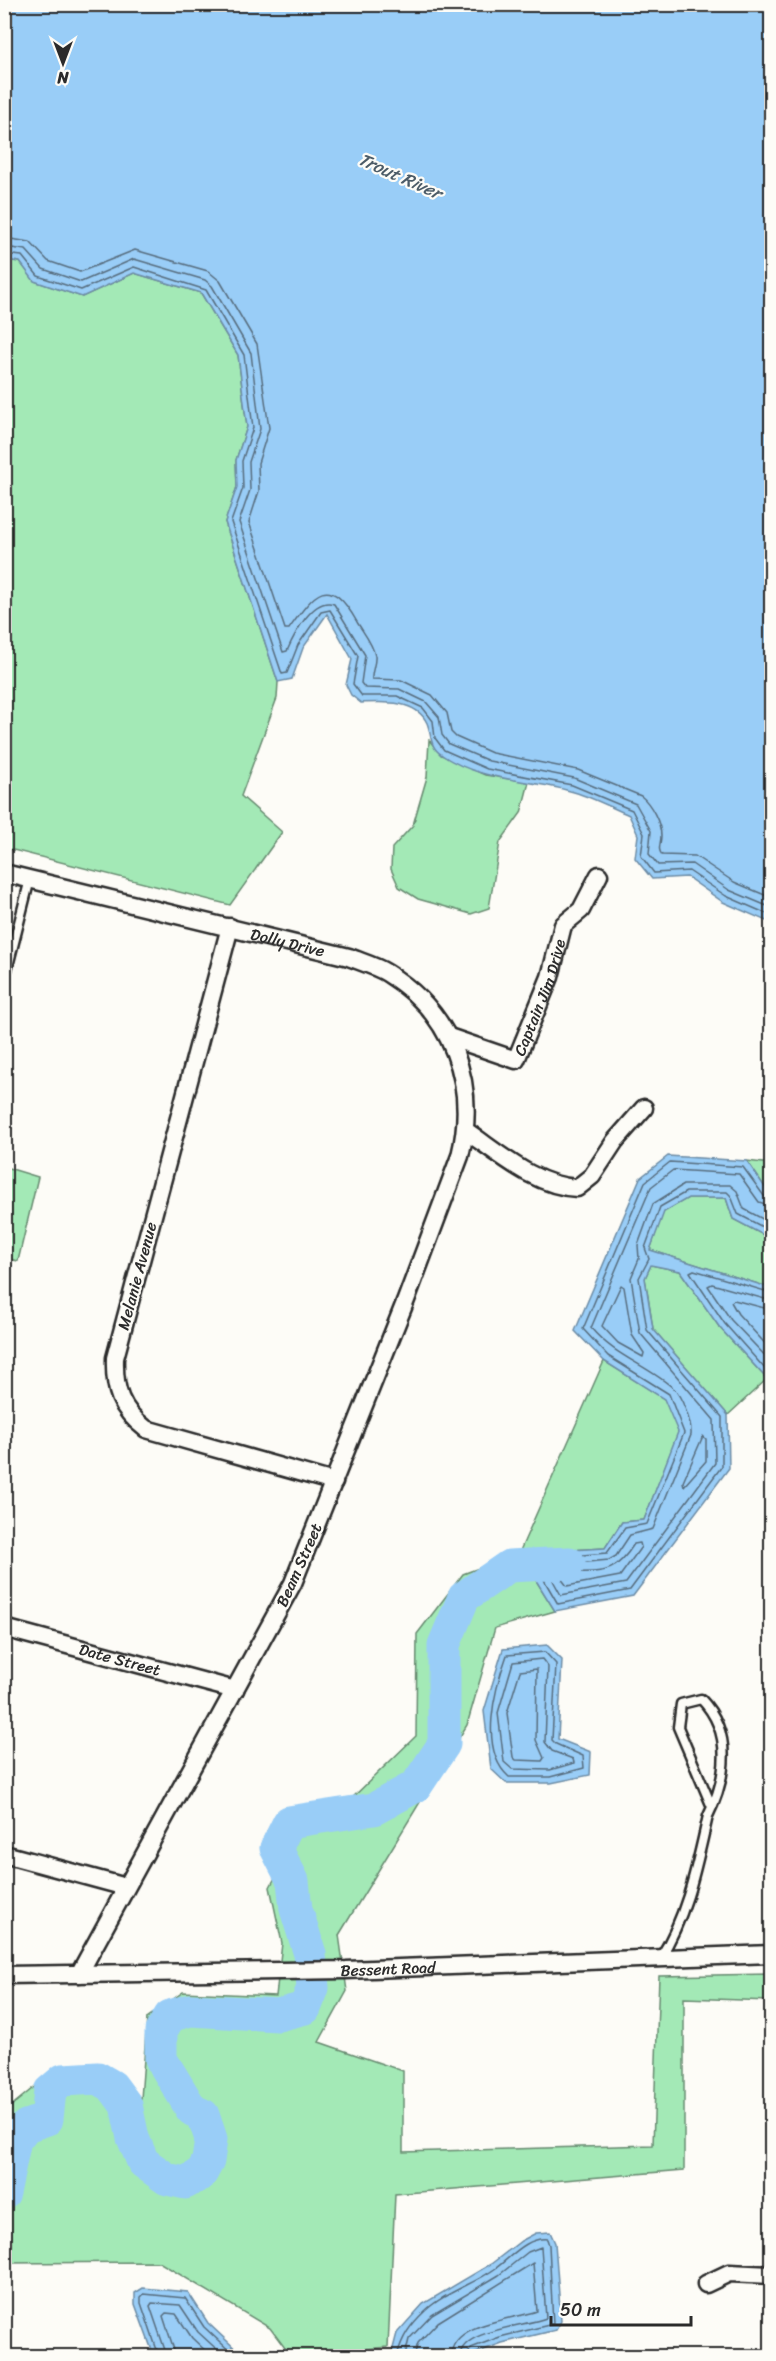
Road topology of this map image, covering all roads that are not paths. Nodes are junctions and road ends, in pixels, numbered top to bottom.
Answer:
1 (4, 873) edge
2 (599, 875) dead end
3 (30, 879) junction
4 (230, 927) junction
5 (4, 982) edge
6 (449, 1037) junction
7 (644, 1108) dead end
8 (466, 1131) junction
9 (334, 1482) junction
10 (4, 1628) edge
11 (235, 1690) junction
12 (712, 1807) junction
13 (4, 1854) edge
14 (126, 1887) junction
15 (771, 1954) edge
16 (660, 1958) junction
17 (79, 1974) junction
18 (4, 1975) edge
19 (771, 2275) edge
20 (706, 2284) dead end

1 - 3 street, Dolly Drive
2 - 6 street, Captain Jim Drive
3 - 4 street, Dolly Drive
3 - 5 lane
4 - 6 street, Dolly Drive
4 - 9 street, Melanie Avenue
6 - 8 street, Dolly Drive
7 - 8 street
8 - 9 street, Beam Street
9 - 11 street, Beam Street
10 - 11 street, Date Street
11 - 14 street, Beam Street
12 - 12 lane
12 - 16 lane
13 - 14 street
14 - 17 street, Beam Street
15 - 16 street, Bessent Road
16 - 17 street, Bessent Road
17 - 18 street, Bessent Road
19 - 20 street

